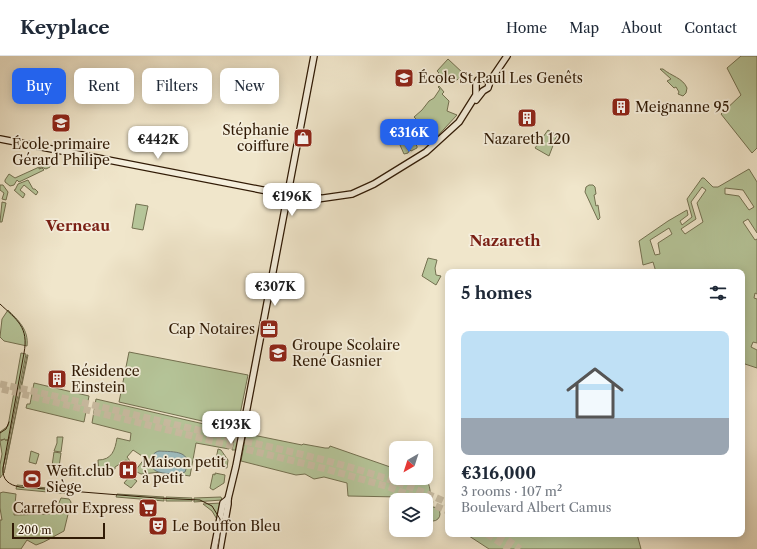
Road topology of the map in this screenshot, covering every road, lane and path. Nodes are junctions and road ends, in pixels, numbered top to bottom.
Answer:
1 (314, 56) edge
2 (503, 56) edge
3 (507, 56) edge
4 (483, 78) junction
5 (489, 84) junction
6 (476, 87) junction
7 (483, 91) junction
8 (467, 110) junction
9 (0, 139) edge
10 (288, 195) junction
11 (228, 499) junction
12 (214, 549) edge
13 (220, 549) edge

1 - 10 main road
2 - 4 main road
3 - 5 main road
4 - 5 main road
4 - 6 main road
5 - 7 main road
6 - 7 main road
6 - 8 main road
7 - 8 main road
8 - 10 main road
9 - 10 main road
10 - 11 main road
11 - 12 main road
11 - 13 main road

